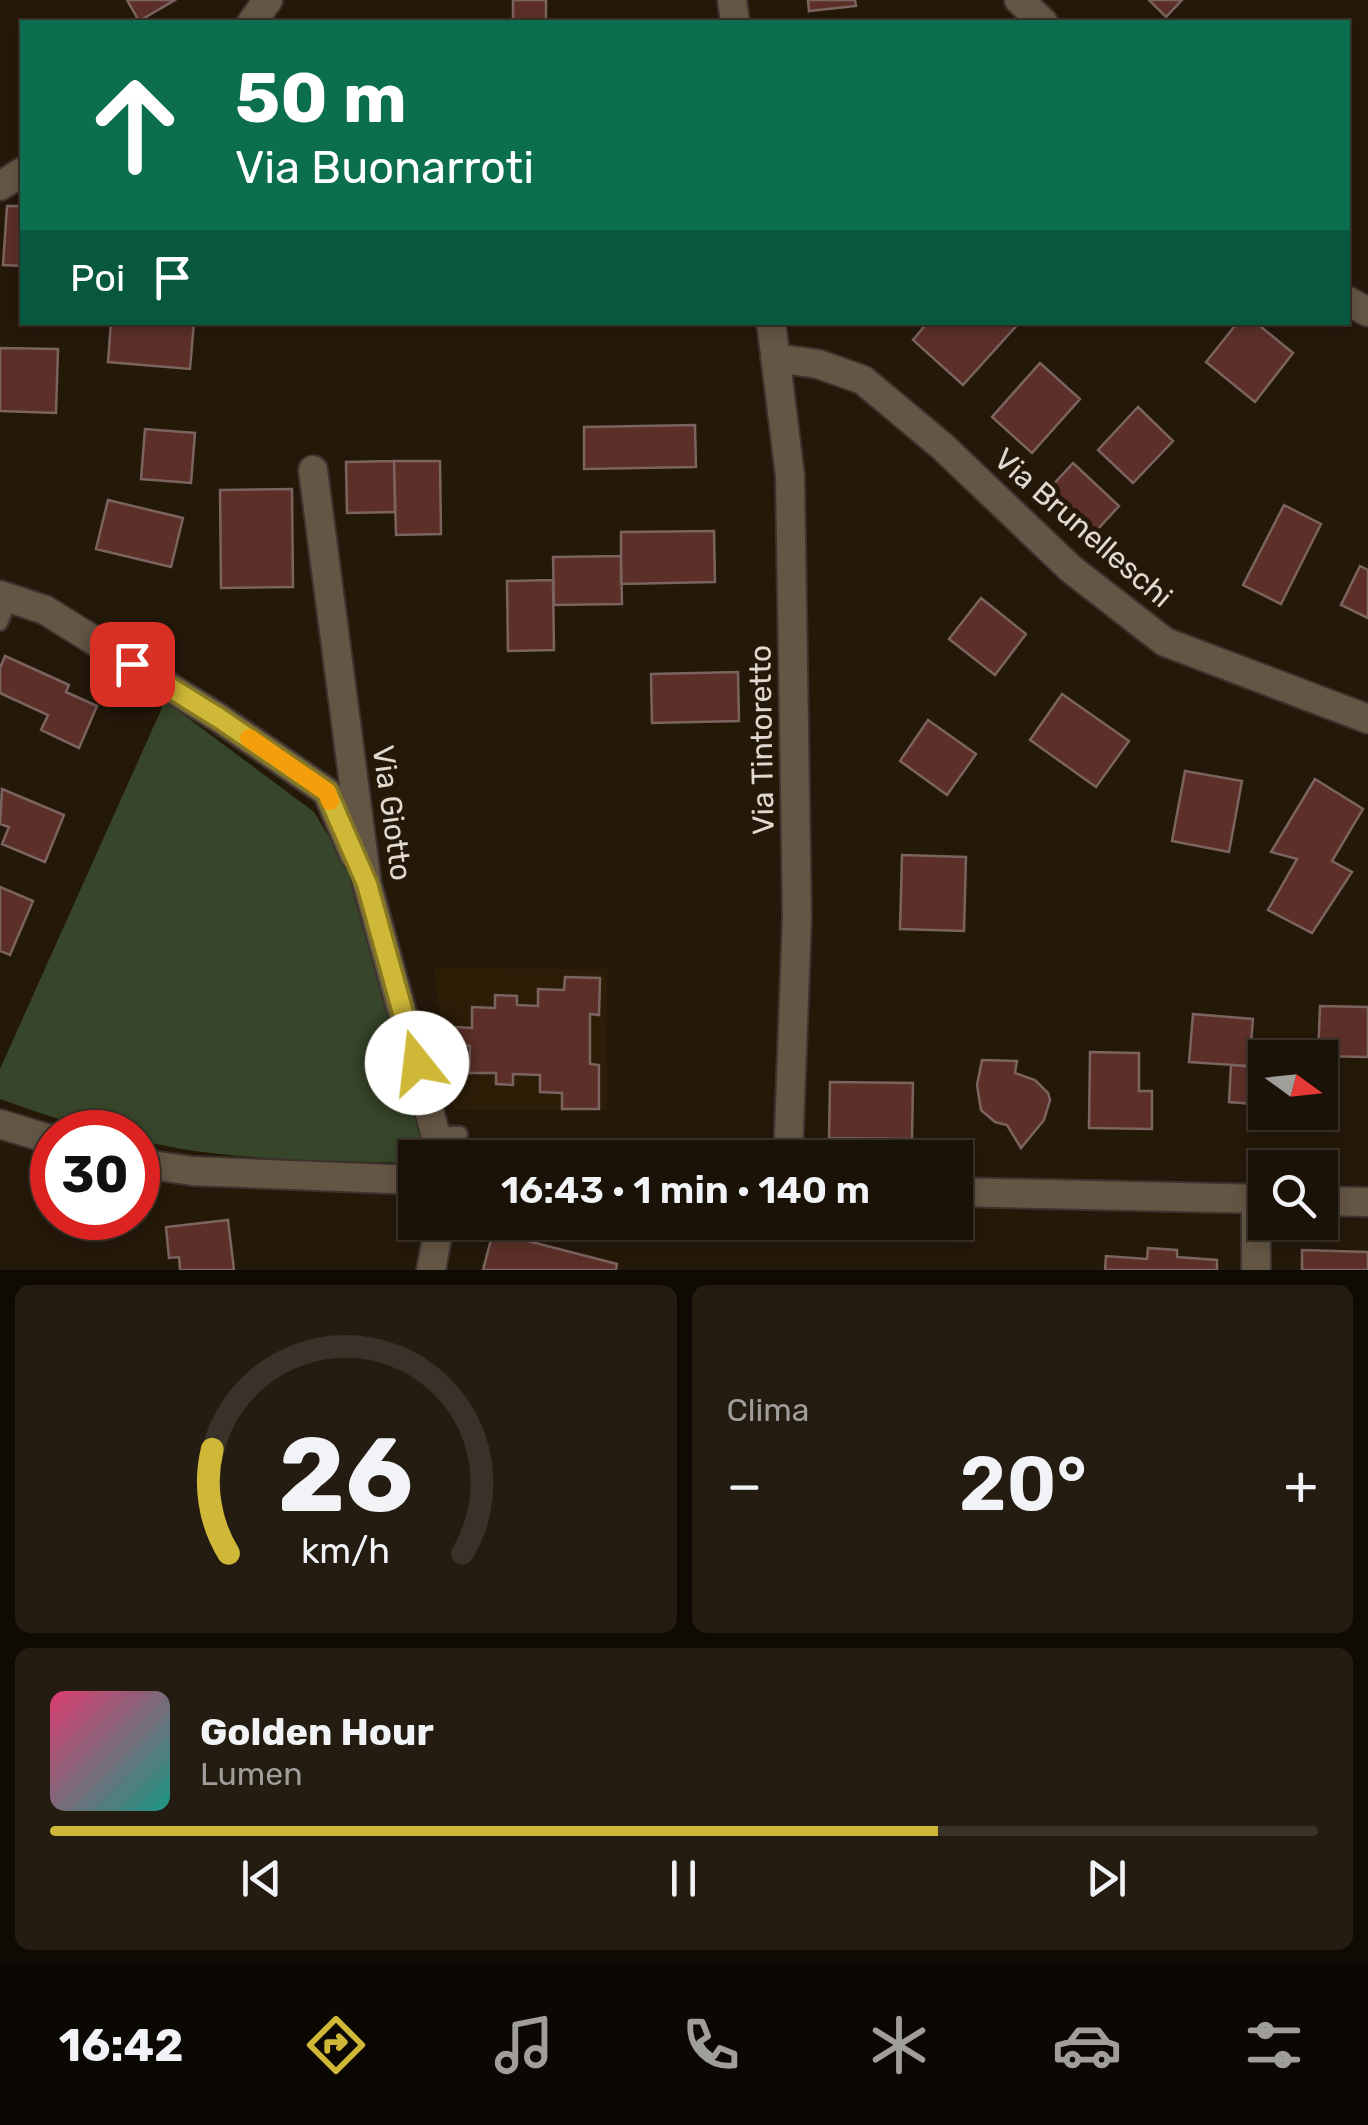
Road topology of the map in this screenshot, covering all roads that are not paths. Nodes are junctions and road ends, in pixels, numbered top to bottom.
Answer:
1 (1019, 0) edge
2 (1041, 20) edge
3 (771, 325) edge
4 (775, 358) junction
5 (313, 470) dead end
6 (3, 605) edge
7 (1368, 719) edge
8 (367, 884) junction
9 (0, 1124) edge
10 (30, 1133) edge
11 (446, 1140) edge
12 (789, 1140) edge
13 (160, 1166) edge
14 (398, 1179) edge
15 (973, 1192) edge
16 (1248, 1199) edge
17 (1338, 1201) edge
18 (1368, 1202) edge
19 (436, 1240) edge
20 (1258, 1240) edge
21 (430, 1270) edge
22 (1256, 1270) edge

1 - 2 street
3 - 4 street, Via Tintoretto
4 - 7 street, Via Brunelleschi
4 - 12 street, Via Tintoretto
5 - 8 street, Via Giotto
6 - 8 street
8 - 11 street, Via Giotto
9 - 10 street
13 - 14 street
15 - 16 street
17 - 18 street
19 - 21 street
20 - 22 street

